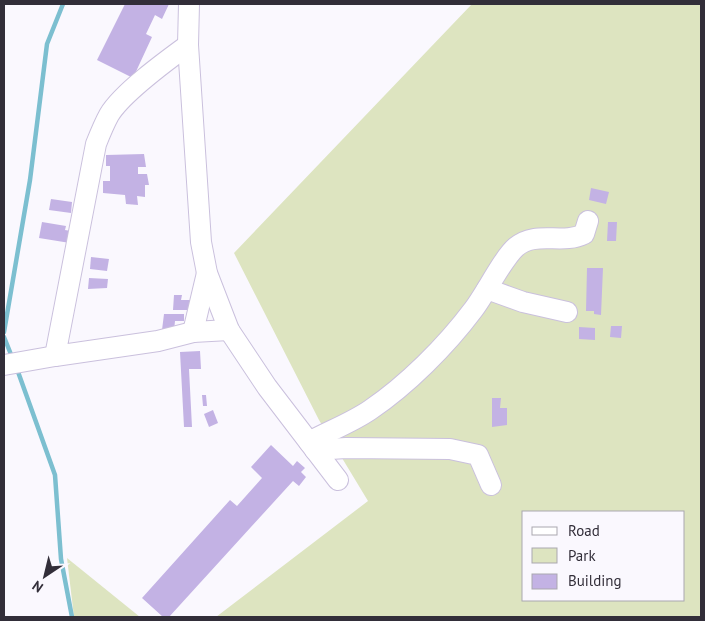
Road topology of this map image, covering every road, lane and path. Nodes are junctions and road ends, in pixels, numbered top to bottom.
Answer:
1 (189, 4) edge
2 (188, 45) junction
3 (588, 221) dead end
4 (207, 273) junction
5 (487, 289) junction
6 (566, 312) dead end
7 (229, 330) junction
8 (193, 332) junction
9 (55, 356) junction
10 (11, 364) edge
11 (312, 446) junction
12 (338, 480) dead end
13 (491, 486) dead end

1 - 2 street
2 - 4 street
2 - 9 street
3 - 5 street
4 - 7 street
4 - 8 street
5 - 6 street
5 - 11 street
7 - 8 street
7 - 11 street
8 - 9 street
9 - 10 street
11 - 12 street
11 - 13 street

